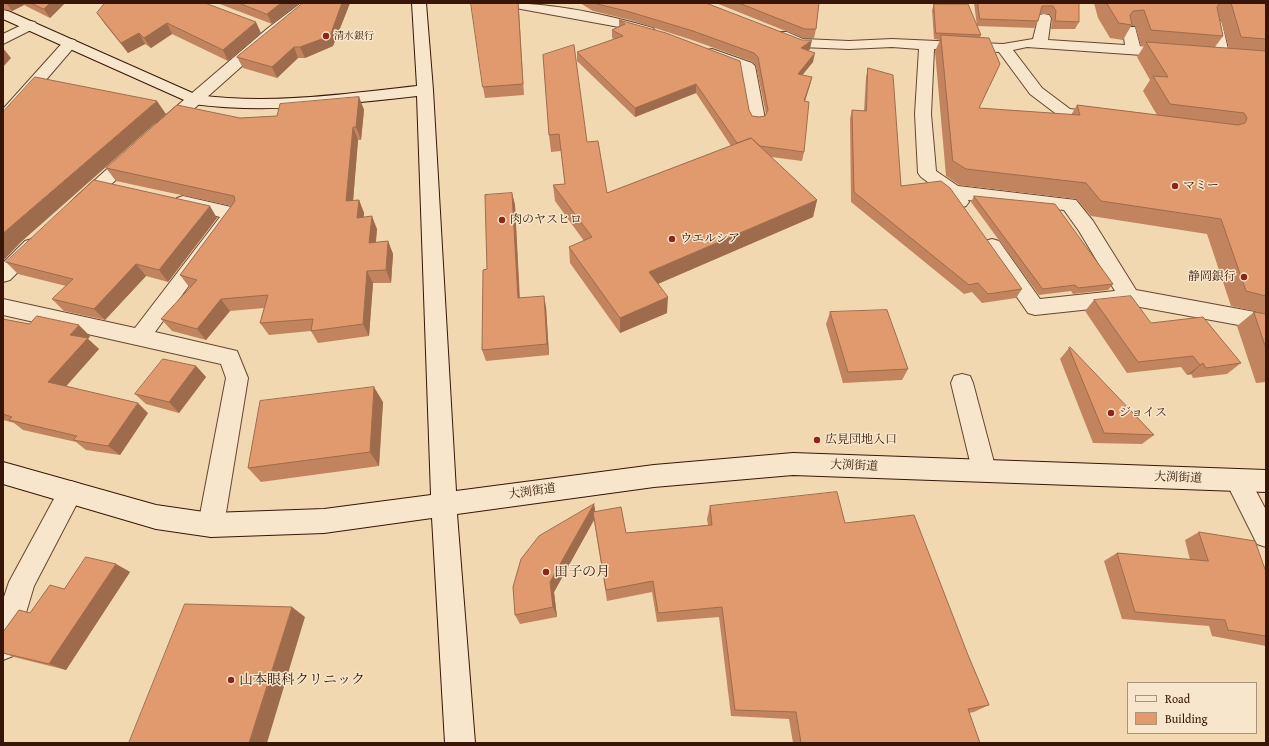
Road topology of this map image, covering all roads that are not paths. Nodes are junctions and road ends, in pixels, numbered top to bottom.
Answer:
1 (310, 3) edge
2 (419, 3) edge
3 (510, 3) edge
4 (3, 14) edge
5 (1044, 18) dead end
6 (1215, 24) edge
7 (30, 25) junction
8 (258, 26) dead end
9 (766, 29) edge
10 (1130, 30) edge
11 (272, 31) junction
12 (664, 35) edge
13 (3, 40) edge
14 (70, 43) junction
15 (1040, 44) junction
16 (927, 45) junction
17 (698, 48) edge
18 (1003, 48) junction
19 (1133, 50) junction
20 (1185, 55) edge
21 (1208, 56) edge
22 (425, 90) junction
23 (193, 99) junction
24 (3, 119) edge
25 (757, 119) edge
26 (1118, 120) edge
27 (100, 185) junction
28 (123, 190) edge
29 (953, 192) junction
30 (162, 198) edge
31 (70, 211) edge
32 (46, 232) edge
33 (3, 275) edge
34 (1129, 297) junction
35 (3, 307) edge
36 (1266, 322) edge
37 (140, 337) junction
38 (962, 383) dead end
39 (984, 470) junction
40 (3, 473) edge
41 (1237, 480) junction
42 (1266, 481) edge
43 (71, 492) junction
44 (444, 504) junction
45 (211, 525) junction
46 (1266, 535) edge
47 (3, 646) edge
48 (460, 743) edge

1 - 11 street
2 - 22 street
3 - 12 street
4 - 7 street
5 - 15 street
6 - 21 street
7 - 13 street
7 - 14 street
8 - 11 street
9 - 16 street
10 - 19 street
11 - 23 street
14 - 23 street
14 - 24 street
15 - 18 street
15 - 19 street
16 - 18 street
16 - 29 street
17 - 25 street
18 - 26 street
19 - 20 street
22 - 23 street
22 - 44 street
23 - 27 street
27 - 28 street
27 - 31 street
29 - 34 street
29 - 34 street
30 - 37 street
32 - 33 street
34 - 36 street
35 - 37 street
37 - 45 street
38 - 39 street
39 - 41 street, 大渕街道
39 - 44 street, 大渕街道
40 - 43 street, 大渕街道
41 - 42 street, 大渕街道
41 - 46 street
43 - 45 street, 大渕街道
43 - 47 street
44 - 45 street, 大渕街道
44 - 48 street

